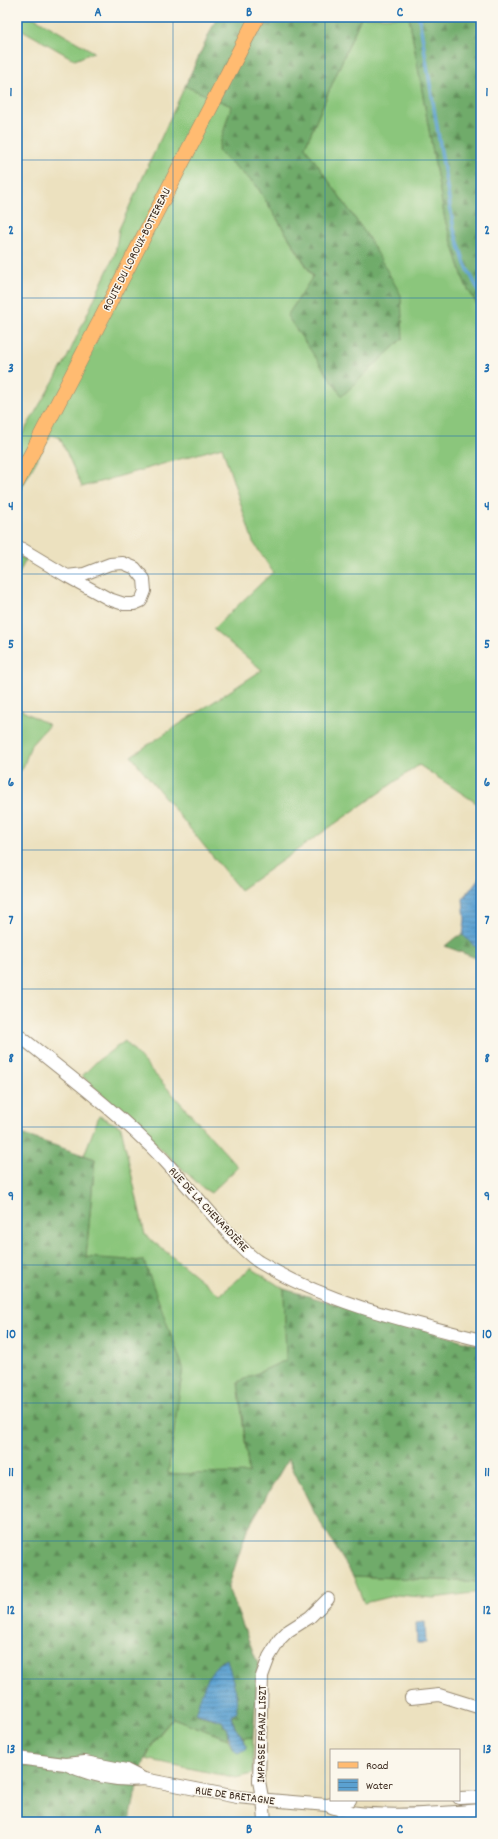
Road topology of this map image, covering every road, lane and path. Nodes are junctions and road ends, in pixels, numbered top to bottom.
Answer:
1 (257, 17) edge
2 (17, 482) edge
3 (17, 546) edge
4 (68, 576) junction
5 (17, 1034) edge
6 (481, 1340) edge
7 (328, 1599) dead end
8 (411, 1698) dead end
9 (481, 1708) edge
10 (17, 1758) edge
11 (481, 1797) edge
12 (460, 1798) edge
13 (263, 1800) junction
14 (345, 1801) edge
15 (327, 1805) junction
16 (481, 1810) edge
17 (265, 1822) edge

1 - 2 main road, ROUTE DU LOROUX-BOTTEREAU
3 - 4 street
4 - 4 street
5 - 6 street, RUE DE LA CHENARDIÈRE
7 - 13 street, IMPASSE FRANZ LISZT
8 - 9 street
10 - 13 street, RUE DE BRETAGNE
11 - 12 street
13 - 15 street, RUE DE BRETAGNE
13 - 17 street, IMPASSE FRANZ LISZT
14 - 15 street, RUE DE BRETAGNE
15 - 16 street, RUE DE BRETAGNE

